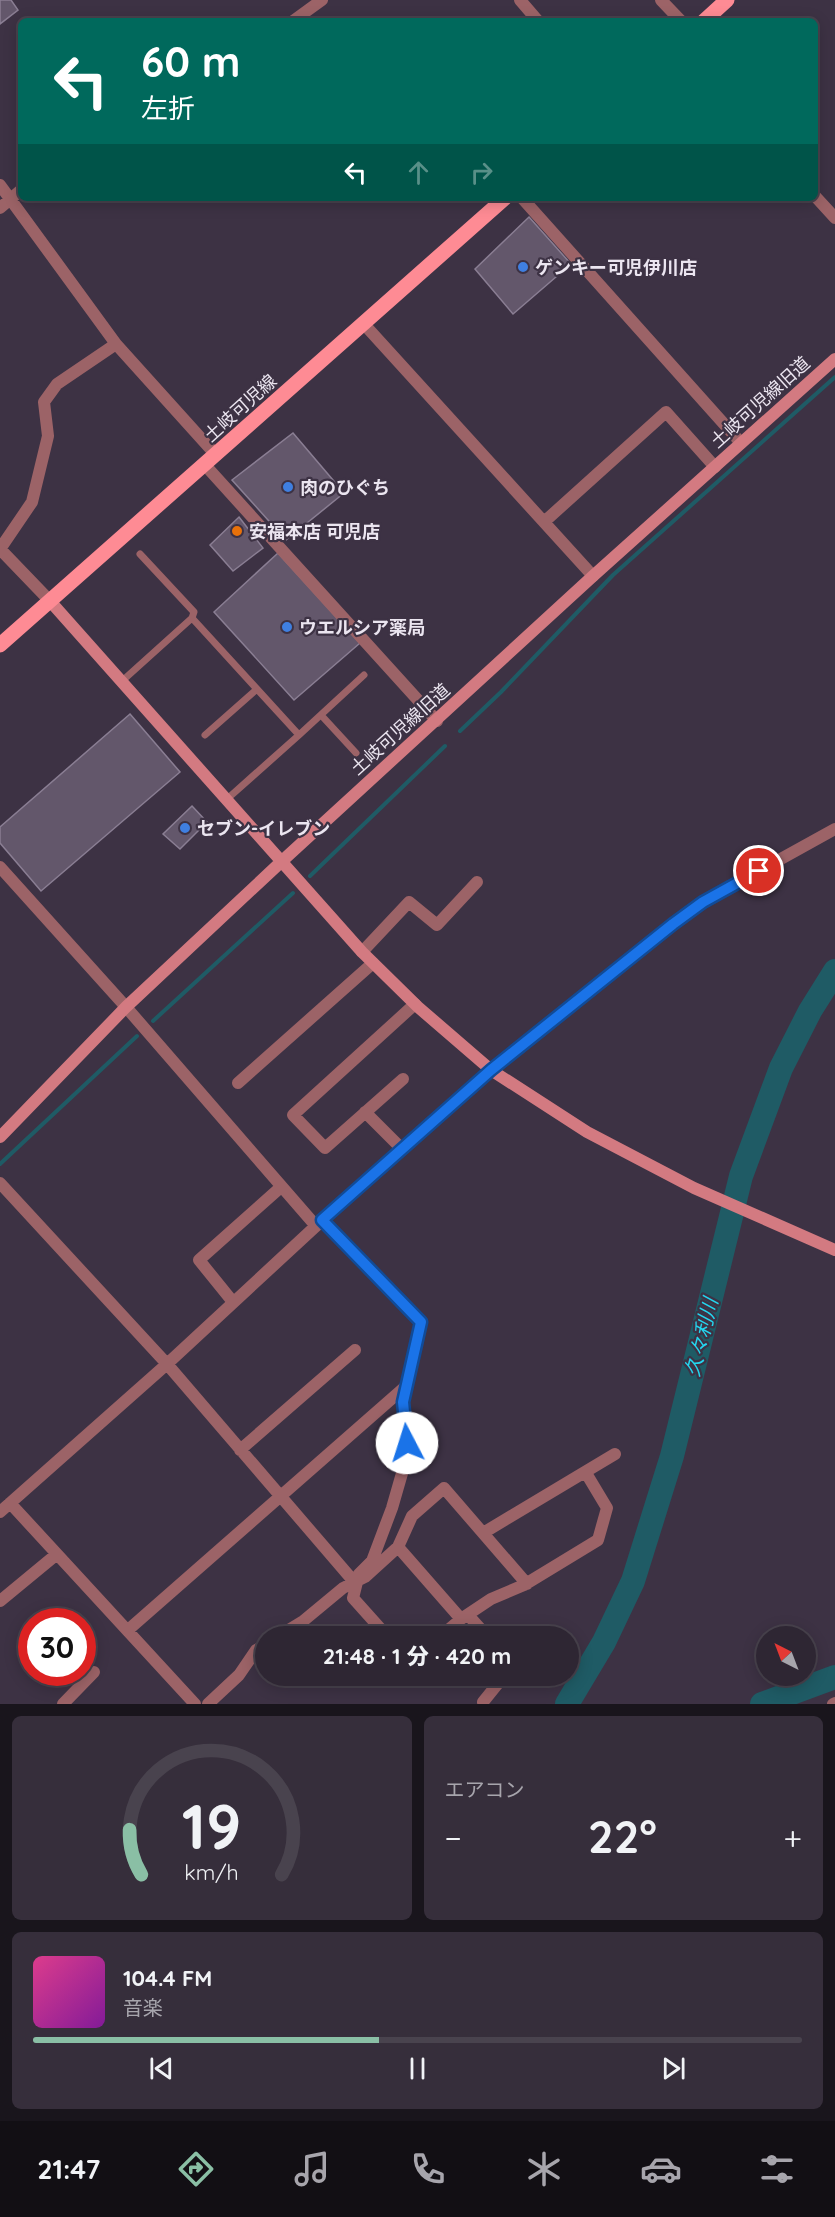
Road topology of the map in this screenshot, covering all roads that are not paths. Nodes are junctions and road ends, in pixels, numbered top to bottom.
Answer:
1 (322, 0) edge
2 (520, 0) edge
3 (660, 0) edge
4 (727, 0) edge
5 (297, 18) edge
6 (535, 18) edge
7 (678, 18) edge
8 (707, 18) edge
9 (0, 185) edge
10 (16, 194) edge
11 (818, 199) edge
12 (21, 201) edge
13 (502, 201) edge
14 (525, 201) edge
15 (0, 208) edge
16 (835, 218) edge
17 (363, 323) junction
18 (116, 344) junction
19 (835, 359) edge
20 (741, 443) junction
21 (211, 460) junction
22 (715, 467) junction
23 (544, 522) junction
24 (140, 554) dead end
25 (593, 576) junction
26 (50, 602) junction
27 (192, 618) junction
28 (0, 645) edge
29 (364, 675) dead end
30 (122, 682) junction
31 (256, 689) junction
32 (321, 715) junction
33 (437, 720) junction
34 (205, 735) dead end
35 (299, 735) junction
36 (356, 753) dead end
37 (226, 800) junction
38 (835, 829) edge
39 (281, 862) junction
40 (0, 867) edge
41 (477, 882) dead end
42 (362, 952) junction
43 (373, 963) junction
44 (415, 1004) junction
45 (126, 1007) junction
46 (491, 1070) junction
47 (403, 1079) dead end
48 (237, 1083) dead end
49 (366, 1112) junction
50 (0, 1137) edge
51 (402, 1149) junction
52 (0, 1182) edge
53 (281, 1187) junction
54 (319, 1223) junction
55 (835, 1250) edge
56 (233, 1302) junction
57 (355, 1350) dead end
58 (167, 1364) junction
59 (405, 1387) junction
60 (240, 1450) junction
61 (615, 1454) dead end
62 (586, 1473) junction
63 (281, 1496) junction
64 (10, 1503) junction
65 (0, 1512) edge
66 (483, 1533) junction
67 (398, 1547) junction
68 (57, 1554) junction
69 (356, 1584) junction
70 (527, 1584) junction
71 (0, 1601) edge
72 (465, 1617) junction
73 (295, 1626) edge
74 (375, 1626) edge
75 (454, 1626) edge
76 (475, 1626) edge
77 (128, 1630) junction
78 (255, 1651) edge
79 (80, 1686) edge
80 (496, 1686) edge
81 (483, 1702) dead end
82 (63, 1704) edge
83 (195, 1704) edge
84 (208, 1704) edge

1 - 5 street
2 - 6 street
3 - 7 street
4 - 8 main road
9 - 10 street
10 - 15 street
11 - 16 street
12 - 18 street
13 - 17 main road, 土岐可児線
14 - 20 street
17 - 21 main road, 土岐可児線
17 - 23 street
18 - 21 street
18 - 26 street
19 - 20 street, 土岐可児線旧道
20 - 22 street, 土岐可児線旧道
21 - 26 main road, 土岐可児線
21 - 33 street
22 - 23 street
22 - 25 street, 土岐可児線旧道
23 - 25 street
24 - 27 lane
25 - 33 street, 土岐可児線旧道
26 - 28 main road, 土岐可児線
26 - 30 street
27 - 30 lane
27 - 31 lane
29 - 32 lane
30 - 37 street
31 - 34 lane
31 - 35 lane
32 - 35 lane
32 - 36 lane
33 - 39 street, 土岐可児線旧道
35 - 37 lane
37 - 39 street
38 - 46 street
39 - 42 street
39 - 45 street, 土岐可児線旧道
40 - 45 street
41 - 42 street
42 - 43 street
43 - 44 street
43 - 48 street
44 - 46 street
44 - 49 street
45 - 50 street, 土岐可児線旧道
45 - 53 street
46 - 51 street
46 - 55 street
47 - 49 street
49 - 51 street
51 - 54 street
52 - 58 street
53 - 54 street
53 - 56 street
54 - 56 street
54 - 59 street
56 - 58 street
57 - 60 street
58 - 60 street
58 - 64 street
59 - 63 street
59 - 69 street
60 - 63 street
61 - 62 street
62 - 66 street
62 - 70 street
63 - 69 street
63 - 77 street
64 - 65 street
64 - 68 street
66 - 67 street
66 - 70 street
67 - 69 street
67 - 72 street
68 - 71 street
68 - 77 street
69 - 73 street
69 - 74 street
70 - 72 street
72 - 75 street
72 - 76 street
77 - 83 street
78 - 84 street
79 - 82 street
80 - 81 street

